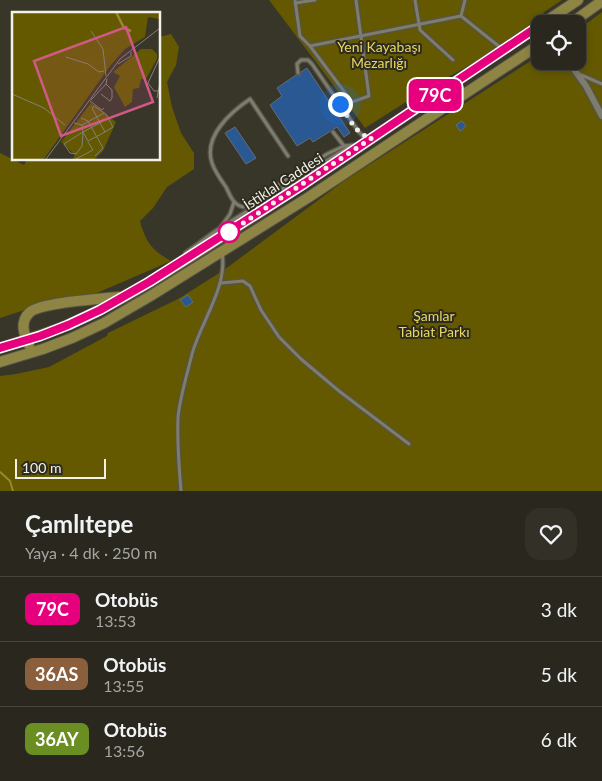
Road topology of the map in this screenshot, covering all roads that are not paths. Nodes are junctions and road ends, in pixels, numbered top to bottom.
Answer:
1 (315, 0) edge
2 (356, 0) edge
3 (415, 0) edge
4 (465, 0) edge
5 (578, 0) edge
6 (602, 1) edge
7 (295, 2) edge
8 (555, 15) edge
9 (583, 15) edge
10 (461, 16) junction
11 (419, 24) junction
12 (531, 31) edge
13 (361, 36) junction
14 (310, 46) junction
15 (503, 50) junction
16 (531, 50) edge
17 (453, 60) dead end
18 (575, 70) edge
19 (298, 73) dead end
20 (578, 74) junction
21 (602, 84) edge
22 (602, 116) edge
23 (333, 132) dead end
24 (372, 138) junction
25 (357, 144) junction
26 (344, 146) junction
27 (288, 156) dead end
28 (234, 202) junction
29 (217, 232) junction
30 (222, 252) junction
31 (168, 270) junction
32 (221, 283) junction
33 (125, 296) junction
34 (26, 340) junction
35 (0, 348) edge
36 (33, 352) junction
37 (0, 362) edge
38 (409, 444) dead end
39 (181, 491) edge

1 - 7 lane
2 - 13 lane
3 - 11 lane
4 - 10 lane
5 - 8 main road, İstiklal Caddesi
6 - 9 main road
7 - 14 lane
10 - 11 lane
10 - 15 lane
11 - 13 lane
11 - 17 lane
12 - 15 main road, İstiklal Caddesi
13 - 14 lane
13 - 14 lane
15 - 24 main road, İstiklal Caddesi
16 - 30 main road, İstiklal Caddesi
18 - 20 street
19 - 24 lane
20 - 21 lane
20 - 22 street
23 - 26 lane
24 - 25 street
24 - 31 main road, İstiklal Caddesi
25 - 26 lane
25 - 29 street
26 - 28 lane
27 - 28 lane
28 - 29 lane
29 - 31 street
30 - 32 lane
30 - 36 main road, İstiklal Caddesi
31 - 33 main road, İstiklal Caddesi
32 - 38 lane
32 - 39 lane
33 - 34 main road, İstiklal Caddesi
33 - 34 main road
34 - 35 main road, İstiklal Caddesi
34 - 36 main road
36 - 37 main road, İstiklal Caddesi

